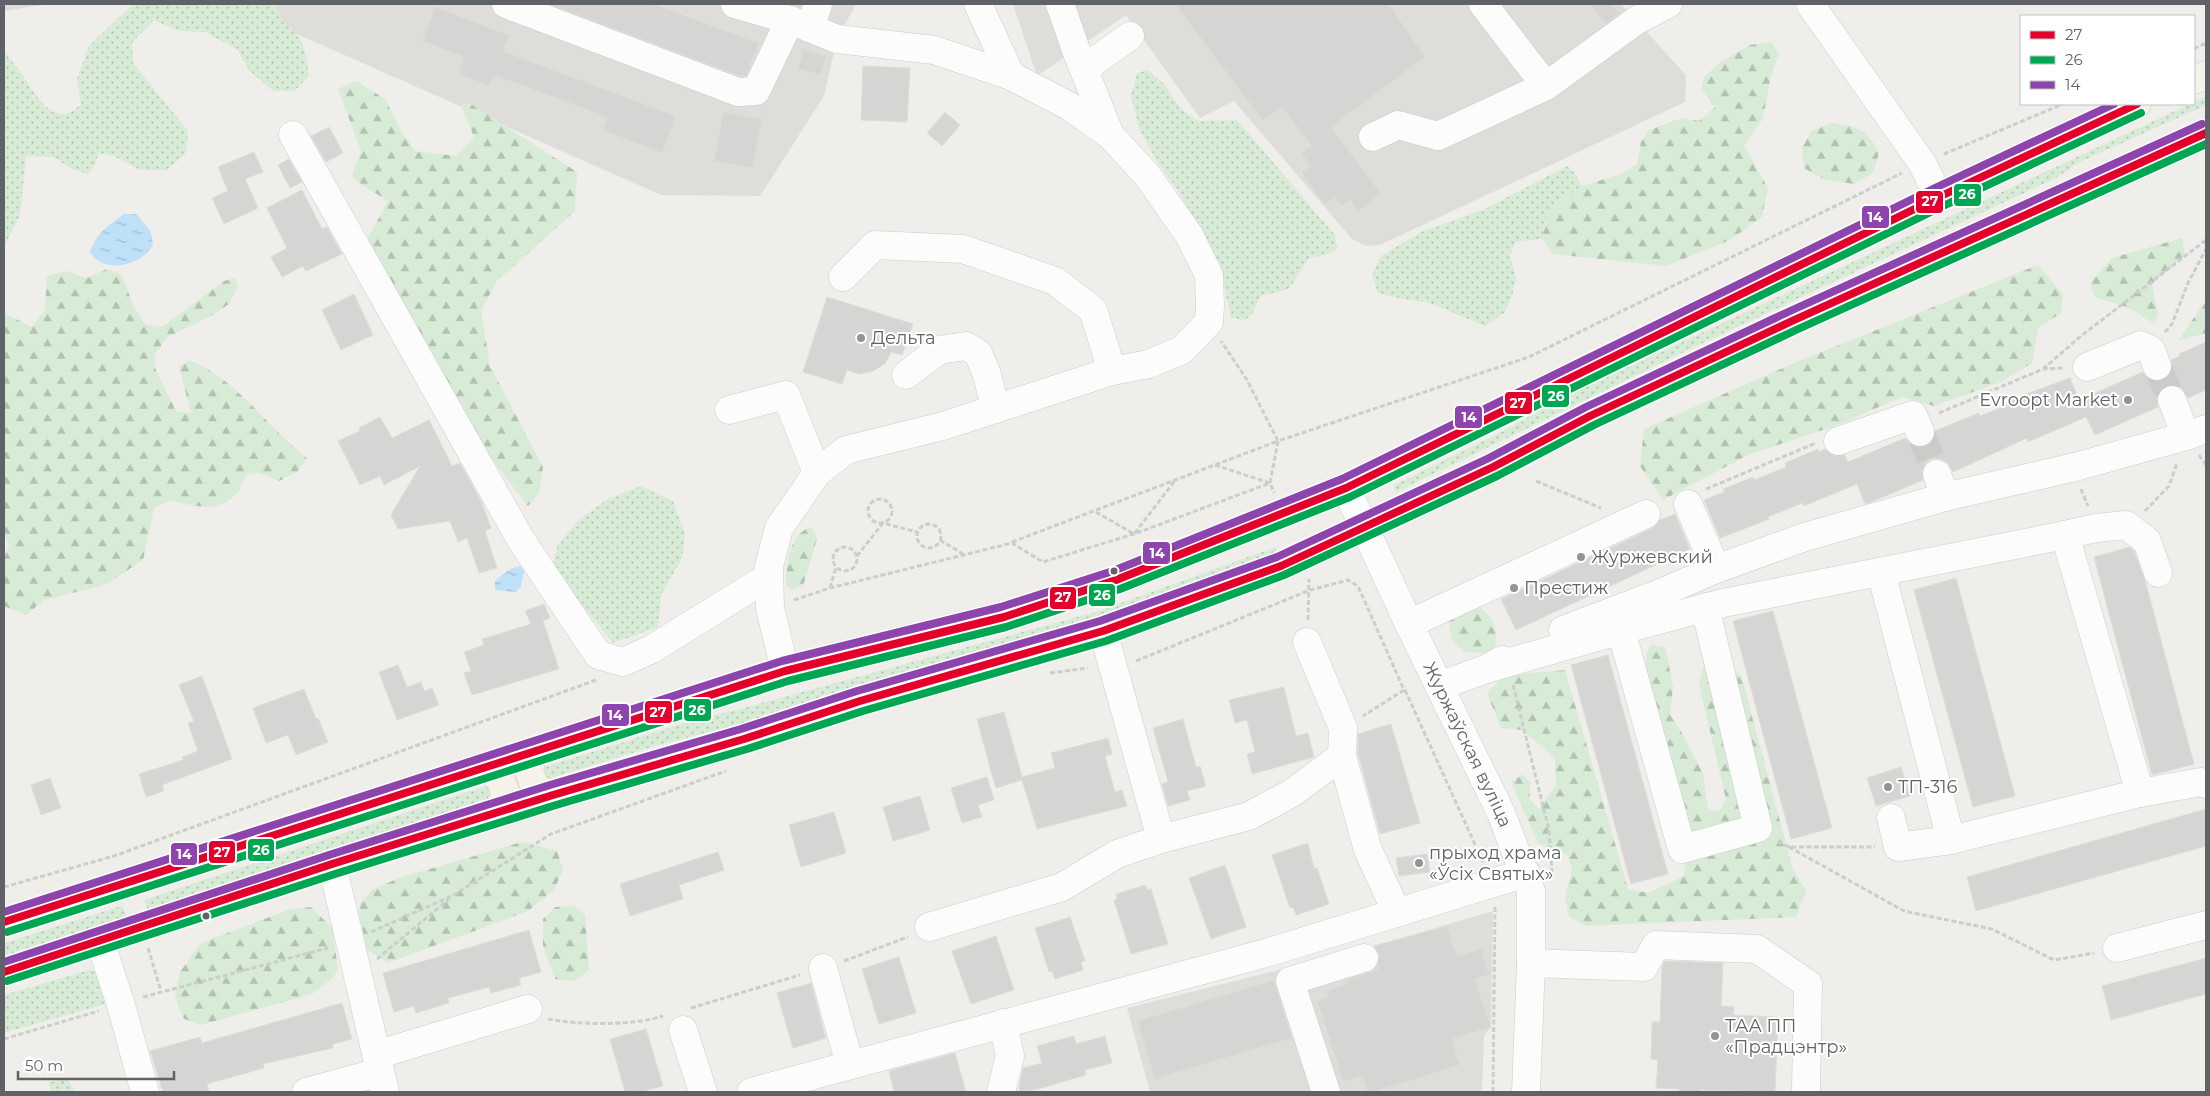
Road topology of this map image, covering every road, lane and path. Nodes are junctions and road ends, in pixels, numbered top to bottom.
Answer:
1 (506, 4) edge
2 (978, 4) edge
3 (1060, 4) edge
4 (1483, 4) edge
5 (1668, 4) edge
6 (1810, 4) edge
7 (740, 5) edge
8 (806, 17) edge
9 (1130, 36) dead end
10 (1084, 69) junction
11 (1011, 76) junction
12 (1546, 86) junction
13 (2061, 105) edge
14 (2135, 105) edge
15 (2206, 133) edge
16 (293, 135) dead end
17 (1110, 135) junction
18 (1374, 137) dead end
19 (1922, 163) junction
20 (1939, 197) junction
21 (2206, 240) edge
22 (2206, 249) edge
23 (843, 277) dead end
24 (1209, 322) junction
25 (2154, 358) joint
26 (2087, 367) joint
27 (2043, 370) junction
28 (1112, 371) junction
29 (906, 375) dead end
30 (2172, 400) tunnel mouth
31 (996, 409) junction
32 (729, 410) dead end
33 (1916, 423) joint
34 (2196, 433) edge
35 (1278, 441) junction
36 (1838, 441) joint
37 (1215, 465) junction
38 (817, 473) junction
39 (1174, 481) junction
40 (1536, 481) dead end
41 (1270, 483) junction
42 (1346, 488) junction
43 (1274, 494) dead end
44 (1696, 497) joint
45 (1096, 512) junction
46 (2137, 512) dead end
47 (1639, 518) joint
48 (883, 523) junction
49 (1365, 527) junction
50 (917, 532) junction
51 (1134, 534) junction
52 (2065, 535) junction
53 (940, 540) junction
54 (1012, 543) junction
55 (964, 555) junction
56 (857, 556) junction
57 (836, 567) junction
58 (1716, 569) junction
59 (1881, 572) junction
60 (2158, 573) dead end
61 (1309, 576) dead end
62 (768, 577) junction
63 (830, 588) junction
64 (1310, 590) junction
65 (770, 608) junction
66 (1705, 608) junction
67 (1409, 624) junction
68 (1621, 630) junction
69 (1103, 631) junction
70 (1307, 642) joint
71 (1113, 665) junction
72 (1486, 669) junction
73 (785, 671) junction
74 (1044, 674) dead end
75 (604, 677) dead end
76 (1439, 686) junction
77 (1343, 728) junction
78 (539, 749) junction
79 (1342, 756) junction
80 (476, 769) junction
81 (733, 769) dead end
82 (2206, 784) edge
83 (2140, 794) junction
84 (552, 795) junction
85 (492, 814) junction
86 (1891, 818) dead end
87 (1758, 828) junction
88 (1160, 839) junction
89 (1951, 840) junction
90 (1789, 847) junction
91 (1898, 848) junction
92 (332, 864) junction
93 (1526, 873) junction
94 (4, 888) edge
95 (454, 895) junction
96 (1397, 913) junction
97 (4, 922) edge
98 (2206, 925) edge
99 (929, 927) joint
100 (100, 941) junction
101 (350, 942) junction
102 (148, 944) dead end
103 (2116, 948) joint
104 (1364, 958) dead end
105 (1531, 963) junction
106 (822, 968) junction
107 (4, 972) edge
108 (358, 975) junction
109 (161, 991) junction
110 (121, 1005) junction
111 (528, 1009) joint
112 (677, 1019) junction
113 (1003, 1023) junction
114 (4, 1039) edge
115 (850, 1065) junction
116 (380, 1073) edge
117 (1806, 1089) dead end
118 (145, 1092) edge
119 (306, 1092) edge
120 (703, 1092) edge
121 (751, 1092) edge
122 (1001, 1092) edge
123 (1326, 1092) edge
124 (1526, 1092) edge

1 - 8 street
2 - 11 street
3 - 10 street
4 - 12 street
5 - 12 street
6 - 19 street
7 - 8 street
8 - 11 street
9 - 10 street
10 - 17 street
11 - 17 street
12 - 18 street
13 - 19 path
14 - 20 main road
15 - 49 main road
16 - 62 street
17 - 24 street
19 - 20 street
19 - 35 path
20 - 42 main road
21 - 27 path
22 - 25 path
23 - 28 street
24 - 28 street
24 - 35 path
25 - 26 street
26 - 27 path
27 - 33 path
28 - 31 street
29 - 31 street
30 - 34 street
31 - 38 street
32 - 38 street
33 - 36 street
34 - 46 path
34 - 58 street
35 - 37 path
35 - 41 path
36 - 44 path
37 - 39 path
37 - 41 path
38 - 62 street
39 - 45 path
39 - 51 path
40 - 47 path
41 - 43 path
41 - 51 path
42 - 49 street, Журжаўская вуліца
42 - 73 main road
44 - 58 street
45 - 51 path
45 - 54 path
47 - 67 street
48 - 48 path
48 - 50 path
48 - 56 path
49 - 67 street, Журжаўская вуліца
49 - 69 main road
50 - 53 path
50 - 53 path
51 - 54 path
52 - 59 street
52 - 60 street
52 - 83 street
53 - 55 path
54 - 55 path
55 - 63 path
56 - 57 path
56 - 57 path
57 - 63 path
58 - 72 street
59 - 66 street
59 - 89 street
61 - 64 path
62 - 65 street
63 - 65 path
64 - 70 path
64 - 71 path
64 - 77 path
65 - 73 street
66 - 68 street
66 - 87 street
67 - 76 street, Журжаўская вуліца
68 - 72 street
68 - 87 street
69 - 71 street
69 - 84 main road
70 - 77 street
71 - 74 path
71 - 88 street
72 - 76 street
73 - 78 main road
75 - 94 path
76 - 93 street, Журжаўская вуліца
77 - 79 street
78 - 80 main road
78 - 84 main road
79 - 88 street
79 - 96 street
80 - 85 main road
80 - 97 main road
81 - 95 path
82 - 83 street
83 - 89 street
84 - 85 main road
85 - 92 main road
86 - 91 street
87 - 90 path
88 - 99 street
89 - 91 street
90 - 91 path
90 - 103 path
92 - 100 main road
92 - 101 street
93 - 96 street
93 - 105 street, Журжаўская вуліца
95 - 101 path
95 - 108 path
96 - 113 street
98 - 103 street
99 - 106 path
100 - 107 main road
100 - 110 street
101 - 108 street
101 - 109 path
102 - 109 path
104 - 123 street
105 - 117 street
105 - 124 street, Журжаўская вуліца
106 - 112 path
106 - 115 street
108 - 116 street
109 - 110 path
110 - 114 path
110 - 118 street
111 - 112 path
111 - 116 street
112 - 120 street
113 - 115 street
113 - 122 street
115 - 121 street
116 - 119 street

